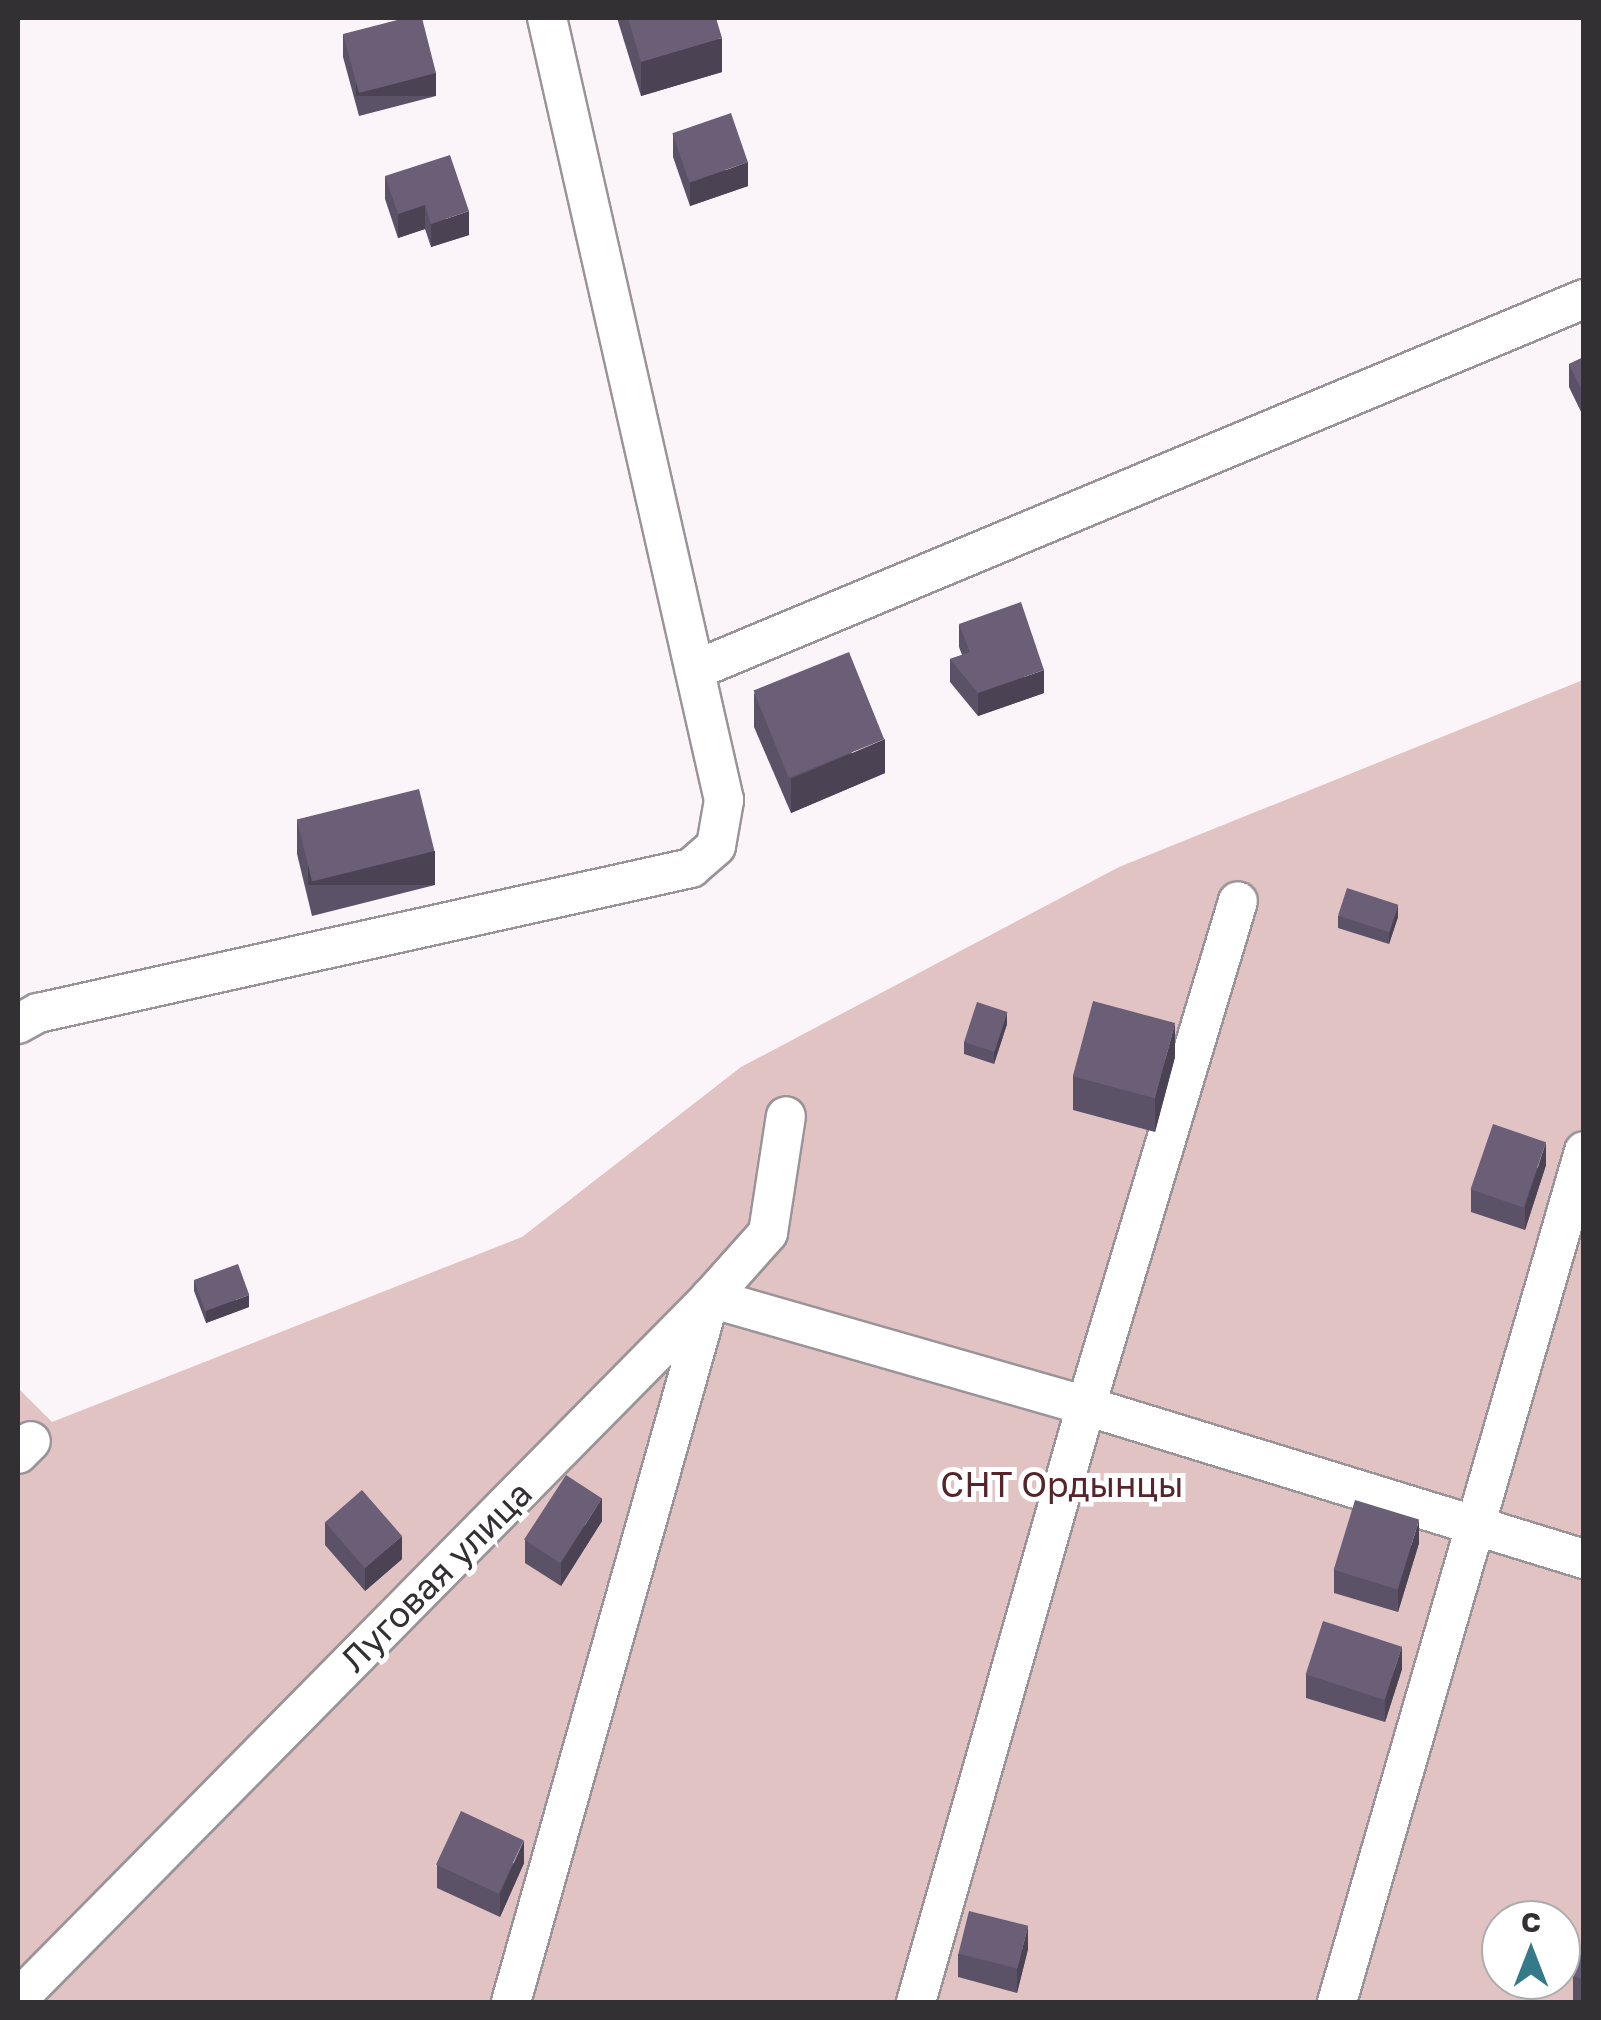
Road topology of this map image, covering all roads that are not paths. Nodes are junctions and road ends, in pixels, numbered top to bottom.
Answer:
1 (547, 18) edge
2 (1584, 298) edge
3 (696, 670) junction
4 (1238, 901) dead end
5 (18, 1024) edge
6 (786, 1116) dead end
7 (1584, 1151) edge
8 (710, 1298) junction
9 (1086, 1406) junction
10 (1473, 1528) junction
11 (1584, 1559) edge
12 (18, 1999) edge
13 (510, 2002) edge
14 (916, 2002) edge
15 (1337, 2002) edge

1 - 3 street
2 - 3 street
3 - 5 street
4 - 9 street
6 - 8 street, Луговая улица
7 - 10 street
8 - 9 street
8 - 12 street, Луговая улица
8 - 13 street
9 - 10 street
9 - 14 street
10 - 11 street
10 - 15 street

